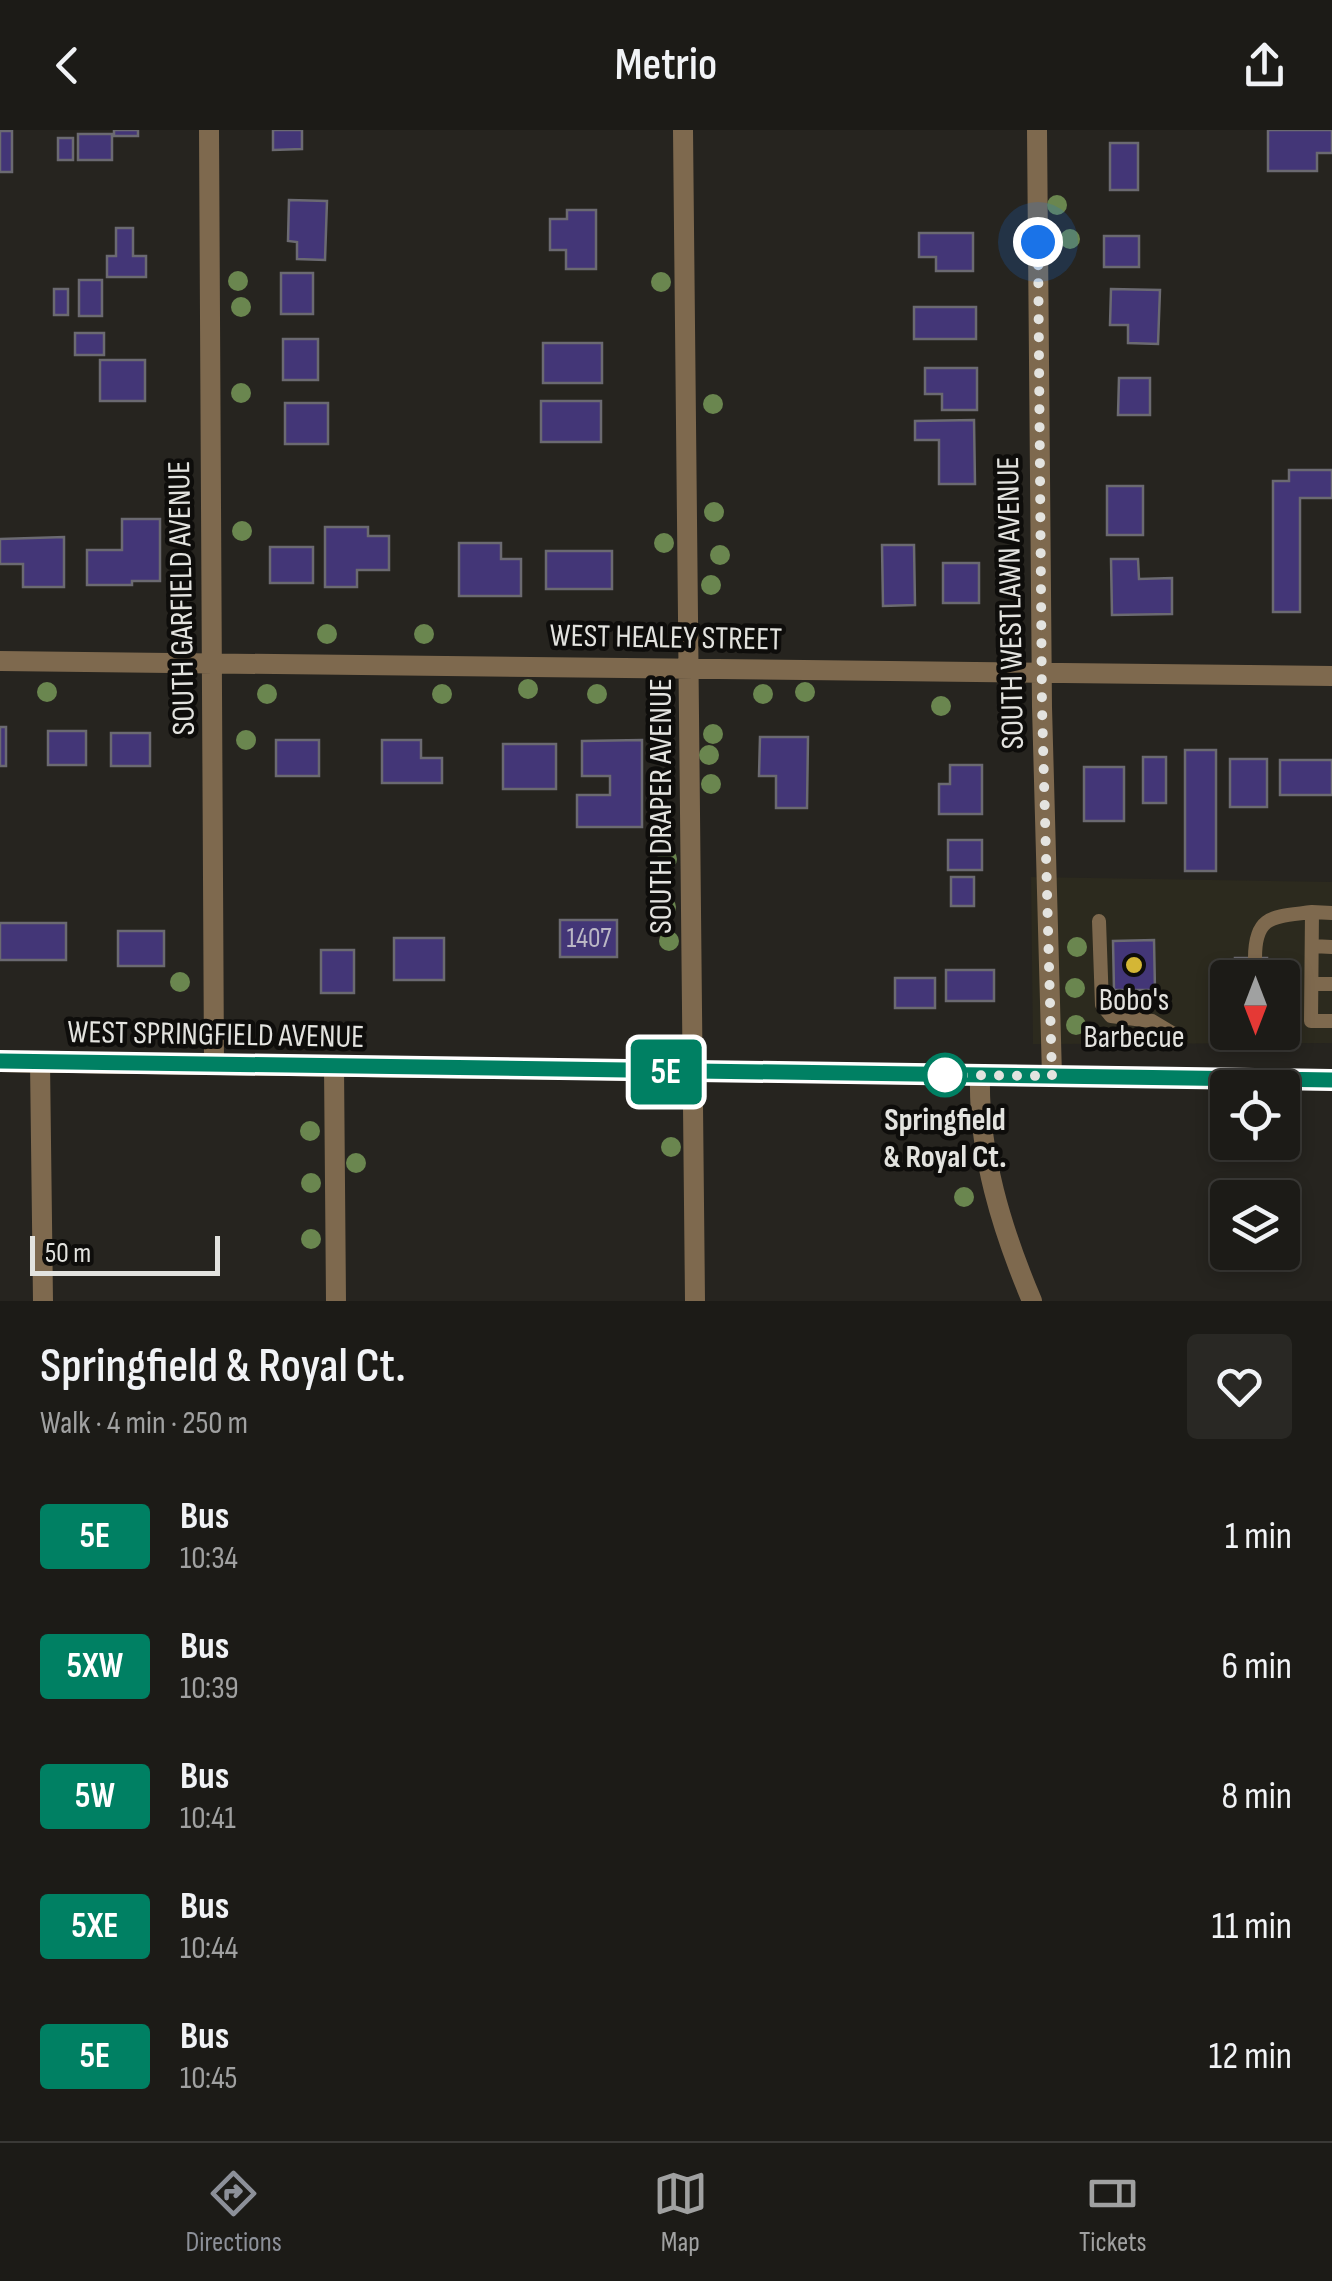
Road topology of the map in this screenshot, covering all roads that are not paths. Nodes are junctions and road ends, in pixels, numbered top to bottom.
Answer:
1 (210, 130) edge
2 (684, 130) edge
3 (1037, 130) edge
4 (0, 661) edge
5 (213, 666) junction
6 (690, 668) junction
7 (1041, 674) junction
8 (1332, 676) edge
9 (1312, 912) junction
10 (1332, 913) edge
11 (1099, 921) dead end
12 (1312, 946) junction
13 (1332, 947) edge
14 (1255, 958) dead end
15 (1312, 984) junction
16 (1332, 984) edge
17 (1332, 1022) edge
18 (1176, 1036) dead end
19 (0, 1062) edge
20 (40, 1062) junction
21 (214, 1065) junction
22 (334, 1066) junction
23 (692, 1072) junction
24 (980, 1075) junction
25 (1052, 1076) junction
26 (1332, 1080) edge
27 (42, 1301) edge
28 (336, 1301) edge
29 (695, 1301) edge
30 (1032, 1301) edge

1 - 5 street, SOUTH GARFIELD AVENUE
2 - 6 street, SOUTH DRAPER AVENUE
3 - 7 street, SOUTH WESTLAWN AVENUE
4 - 5 street, WEST HEALEY STREET
5 - 6 street, WEST HEALEY STREET
5 - 21 street, SOUTH GARFIELD AVENUE
6 - 7 street, WEST HEALEY STREET
6 - 23 street, SOUTH DRAPER AVENUE
7 - 8 street, WEST HEALEY STREET
7 - 25 street, SOUTH WESTLAWN AVENUE
9 - 10 lane
9 - 12 lane
9 - 14 lane
11 - 18 lane
12 - 13 lane
12 - 15 lane
15 - 16 lane
15 - 17 lane
19 - 20 main road, WEST SPRINGFIELD AVENUE
20 - 21 main road, WEST SPRINGFIELD AVENUE
20 - 27 street
21 - 22 main road, WEST SPRINGFIELD AVENUE
22 - 23 main road, WEST SPRINGFIELD AVENUE
22 - 28 street
23 - 24 main road, WEST SPRINGFIELD AVENUE
23 - 29 street, SOUTH DRAPER AVENUE
24 - 25 main road, WEST SPRINGFIELD AVENUE
24 - 30 street
25 - 26 main road, WEST SPRINGFIELD AVENUE

